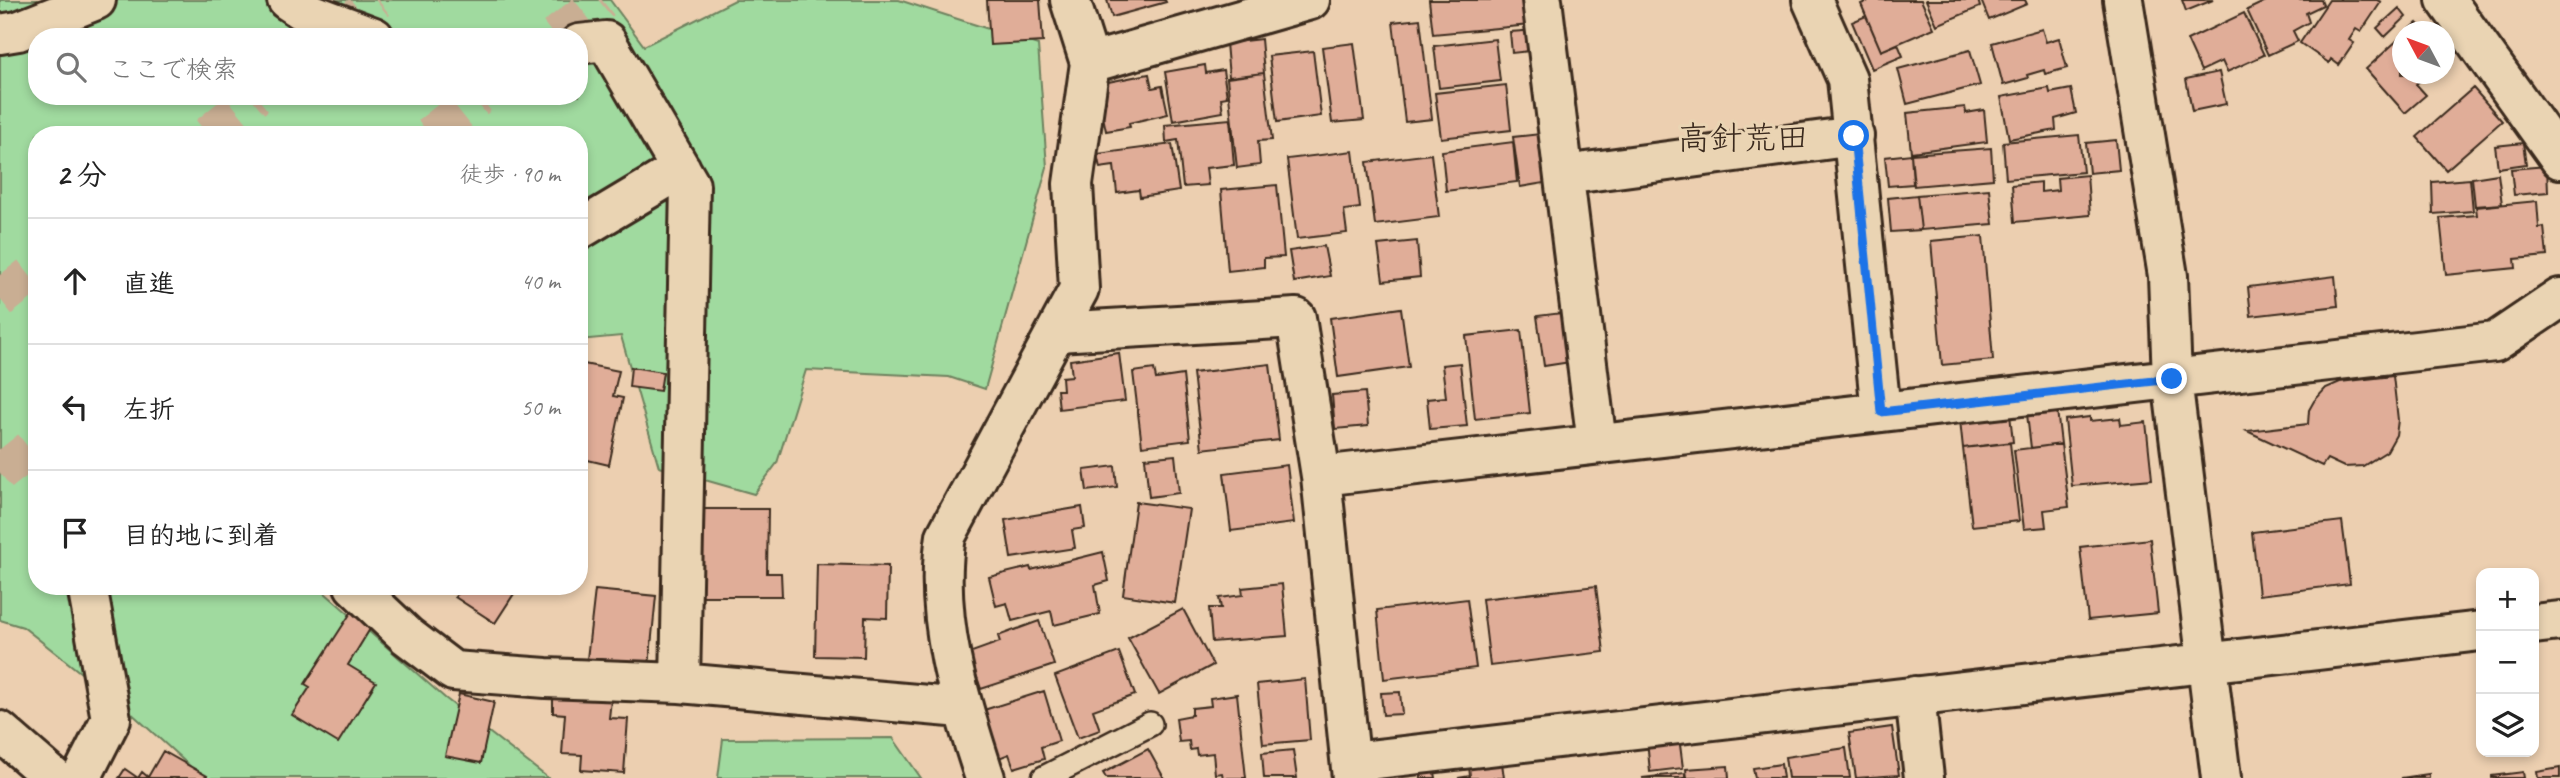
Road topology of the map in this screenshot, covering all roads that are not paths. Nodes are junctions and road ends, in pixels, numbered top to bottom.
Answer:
1 (96, 0) edge
2 (287, 0) edge
3 (1070, 0) edge
4 (1310, 0) edge
5 (1542, 0) edge
6 (1812, 0) edge
7 (2123, 0) edge
8 (2446, 0) edge
9 (350, 28) edge
10 (0, 34) edge
11 (588, 43) edge
12 (1090, 62) junction
13 (1854, 136) junction
14 (2560, 159) edge
15 (681, 169) junction
16 (1564, 175) junction
17 (588, 225) edge
18 (2560, 298) edge
19 (1057, 332) junction
20 (2172, 379) junction
21 (1881, 412) junction
22 (1597, 444) junction
23 (1321, 476) junction
24 (89, 595) edge
25 (364, 595) edge
26 (2560, 621) edge
27 (2539, 623) edge
28 (2476, 632) edge
29 (2207, 663) junction
30 (680, 683) junction
31 (1915, 696) junction
32 (962, 708) junction
33 (1150, 724) dead end
34 (0, 731) edge
35 (1351, 770) edge
36 (54, 778) edge
37 (81, 778) edge
38 (985, 778) edge
39 (1044, 778) edge
40 (1924, 778) edge
41 (2221, 778) edge

1 - 10 street
2 - 9 street
3 - 12 street
4 - 12 street
5 - 16 street
6 - 13 street
7 - 20 street
8 - 14 street
11 - 15 street
12 - 19 street
13 - 16 street
13 - 21 street
15 - 17 street
15 - 30 street
16 - 22 street
18 - 20 street
19 - 23 street
19 - 32 street
20 - 21 street
20 - 29 street
21 - 22 street
22 - 23 street
23 - 35 street
24 - 37 street
25 - 30 street
26 - 27 street
28 - 29 street
29 - 31 street
29 - 41 street
30 - 32 street
31 - 35 street
31 - 40 street
32 - 38 street
33 - 39 lane
34 - 36 street

